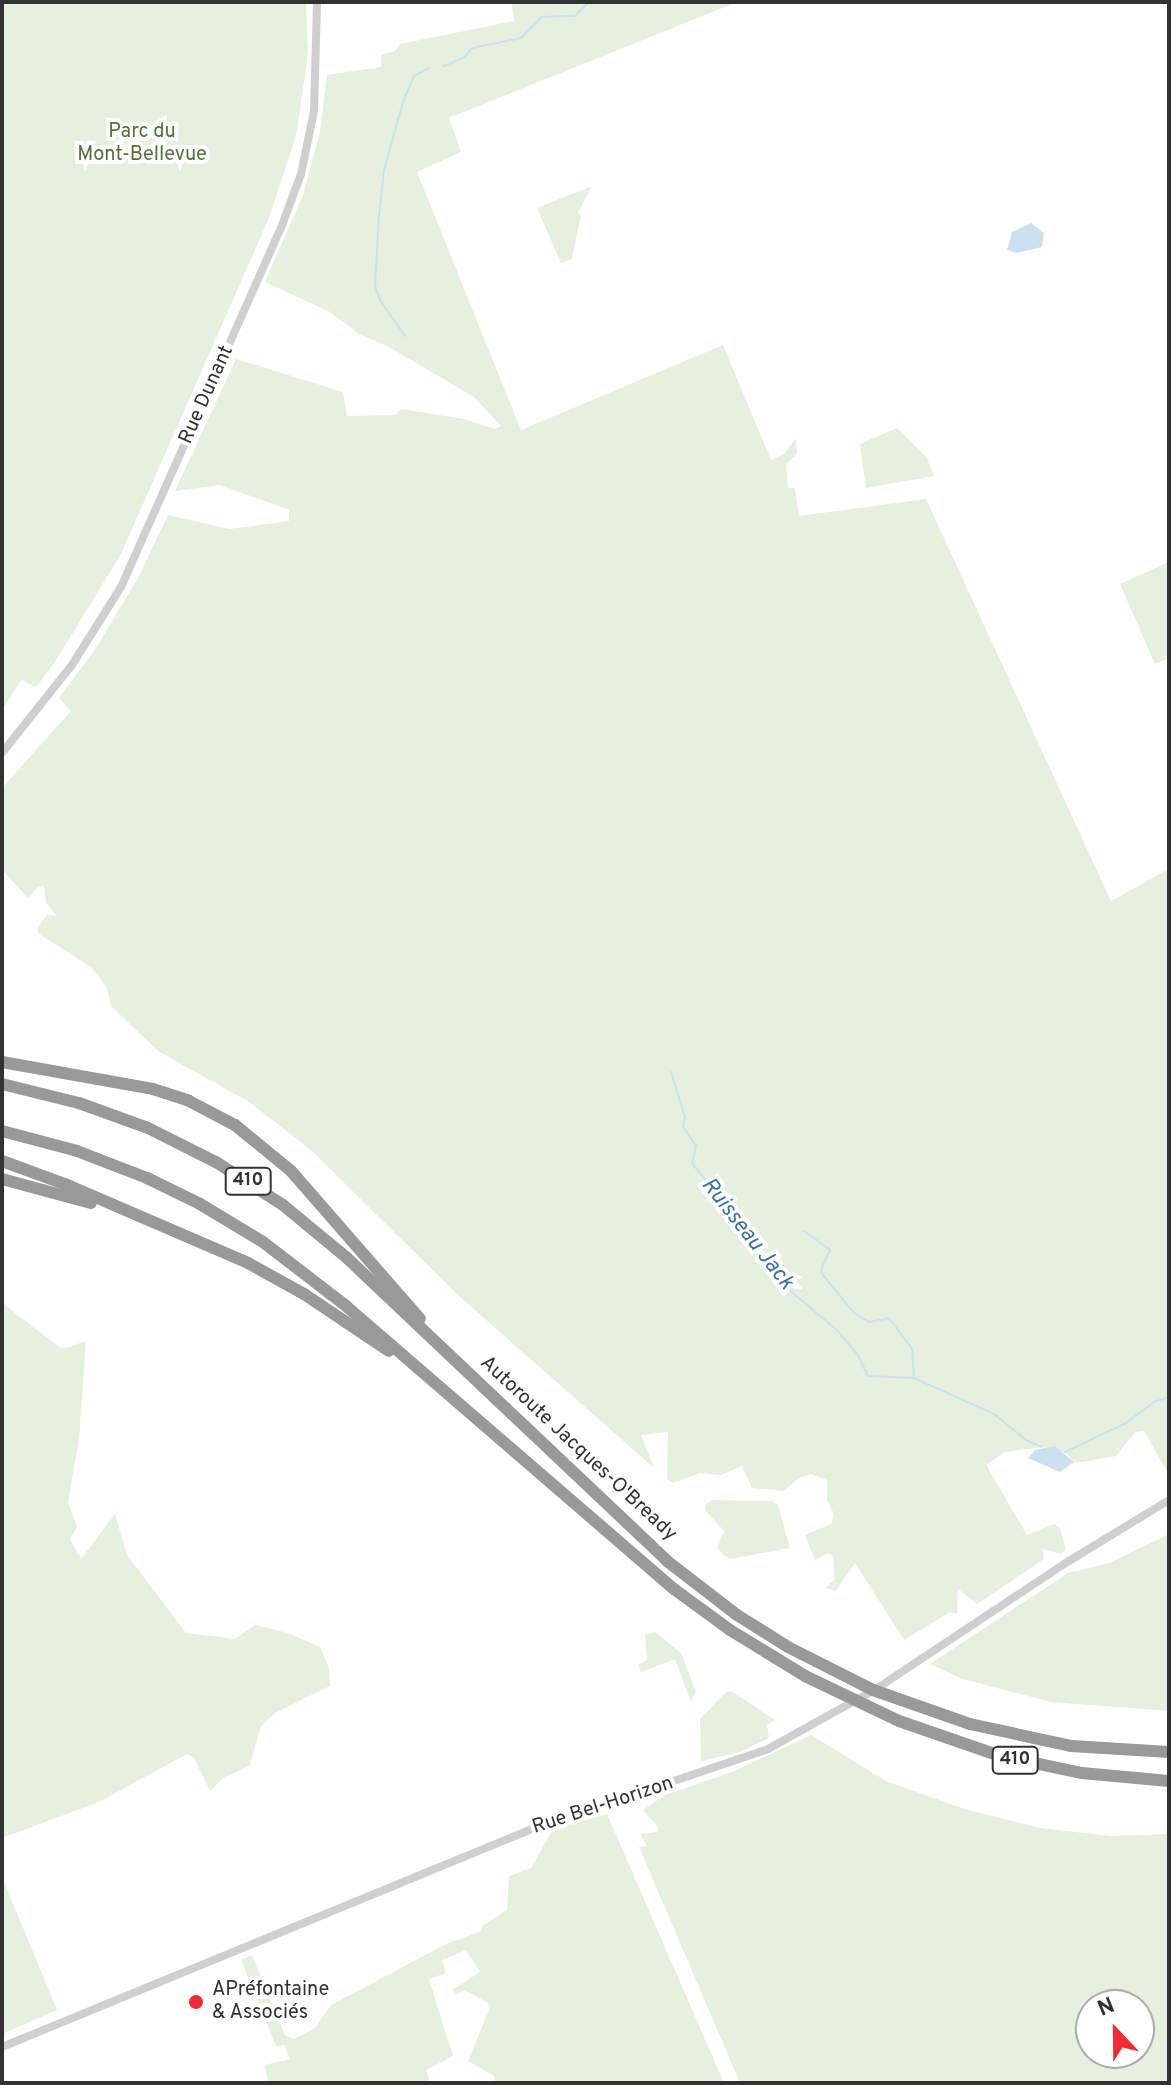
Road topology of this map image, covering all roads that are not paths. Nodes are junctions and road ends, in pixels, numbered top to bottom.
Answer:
1 (317, 2) edge
2 (2, 753) edge
3 (2, 1054) edge
4 (2, 1062) edge
5 (44, 1068) junction
6 (2, 1084) edge
7 (2, 1131) edge
8 (2, 1161) edge
9 (2, 1179) edge
10 (171, 1229) junction
11 (449, 1355) junction
12 (426, 1375) junction
13 (1169, 1500) edge
14 (1169, 1752) edge
15 (1169, 1781) edge
16 (2, 2047) edge

1 - 2 street, Rue Dunant
3 - 5 highway
4 - 5 highway
5 - 11 highway
6 - 11 highway, Autoroute Jacques-O'Bready / 410
7 - 12 highway, Autoroute Jacques-O'Bready / 410
8 - 10 highway
9 - 10 highway
10 - 12 highway
11 - 14 highway, Autoroute Jacques-O'Bready / 410
12 - 15 highway, Autoroute Jacques-O'Bready / 410
13 - 16 street, Rue Bel-Horizon

